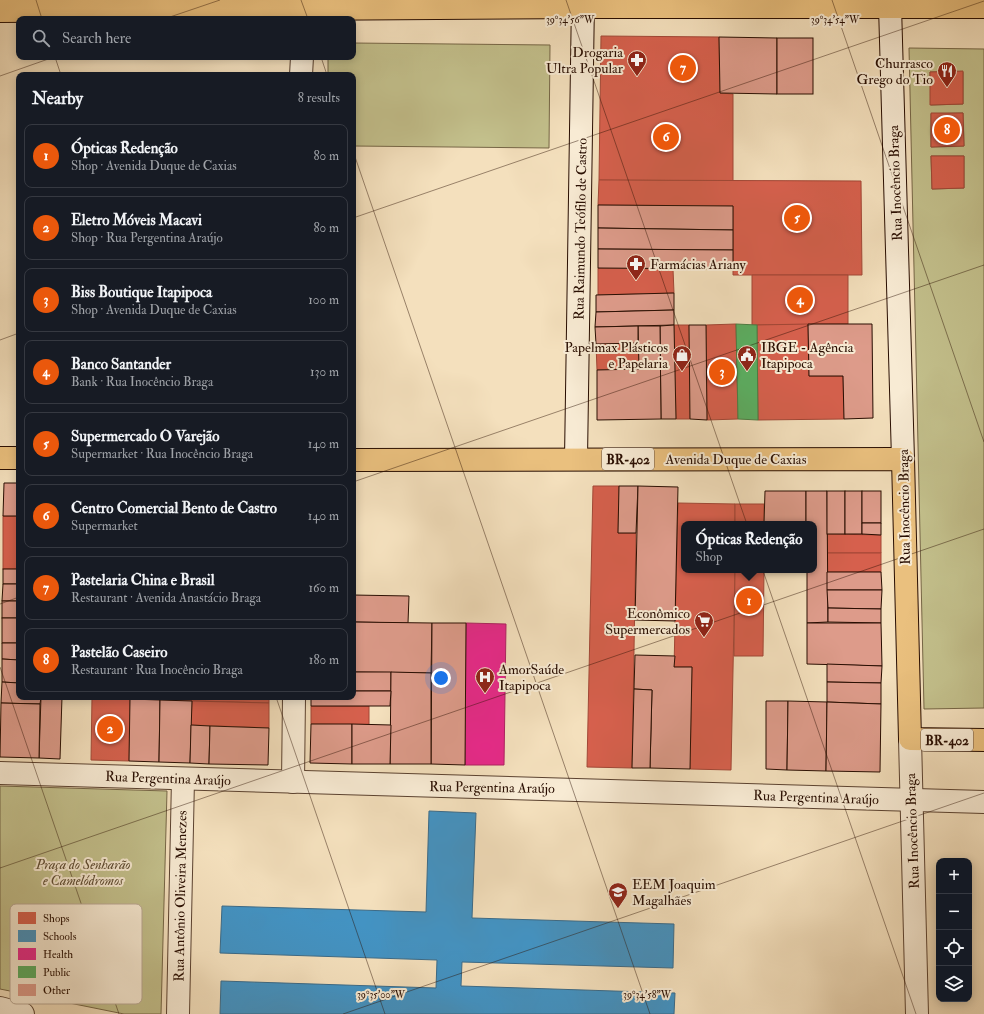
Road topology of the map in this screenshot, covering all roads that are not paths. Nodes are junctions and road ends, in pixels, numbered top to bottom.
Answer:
1 (583, 3) edge
2 (890, 3) edge
3 (984, 7) edge
4 (302, 9) edge
5 (0, 11) edge
6 (302, 60) edge
7 (302, 72) edge
8 (0, 458) edge
9 (16, 458) edge
10 (576, 459) junction
11 (903, 459) junction
12 (356, 460) edge
13 (294, 700) edge
14 (910, 739) junction
15 (984, 740) edge
16 (0, 773) edge
17 (183, 779) junction
18 (293, 782) junction
19 (911, 800) junction
20 (984, 802) edge
21 (0, 1008) edge
22 (23, 1014) edge
23 (178, 1014) edge
24 (917, 1014) edge

1 - 2 main road
1 - 4 main road
1 - 10 street, Rua Raimundo Teófilo de Castro
2 - 3 main road
2 - 11 street, Rua Inocêncio Braga
4 - 5 main road
6 - 7 street
8 - 9 main road
10 - 11 main road, Avenida Duque de Caxias / BR-402
10 - 12 main road, Avenida Duque de Caxias / BR-402
11 - 14 main road, Rua Inocêncio Braga / BR-402
13 - 18 street
14 - 15 main road, BR-402
14 - 19 street, Rua Inocêncio Braga
16 - 17 street, Rua Pergentina Araújo
17 - 18 street, Rua Pergentina Araújo
17 - 23 street, Rua Antônio Oliveira Menezes
18 - 19 street, Rua Pergentina Araújo
19 - 20 street, Rua Pergentina Araújo
19 - 24 street, Rua Inocêncio Braga
21 - 22 street

